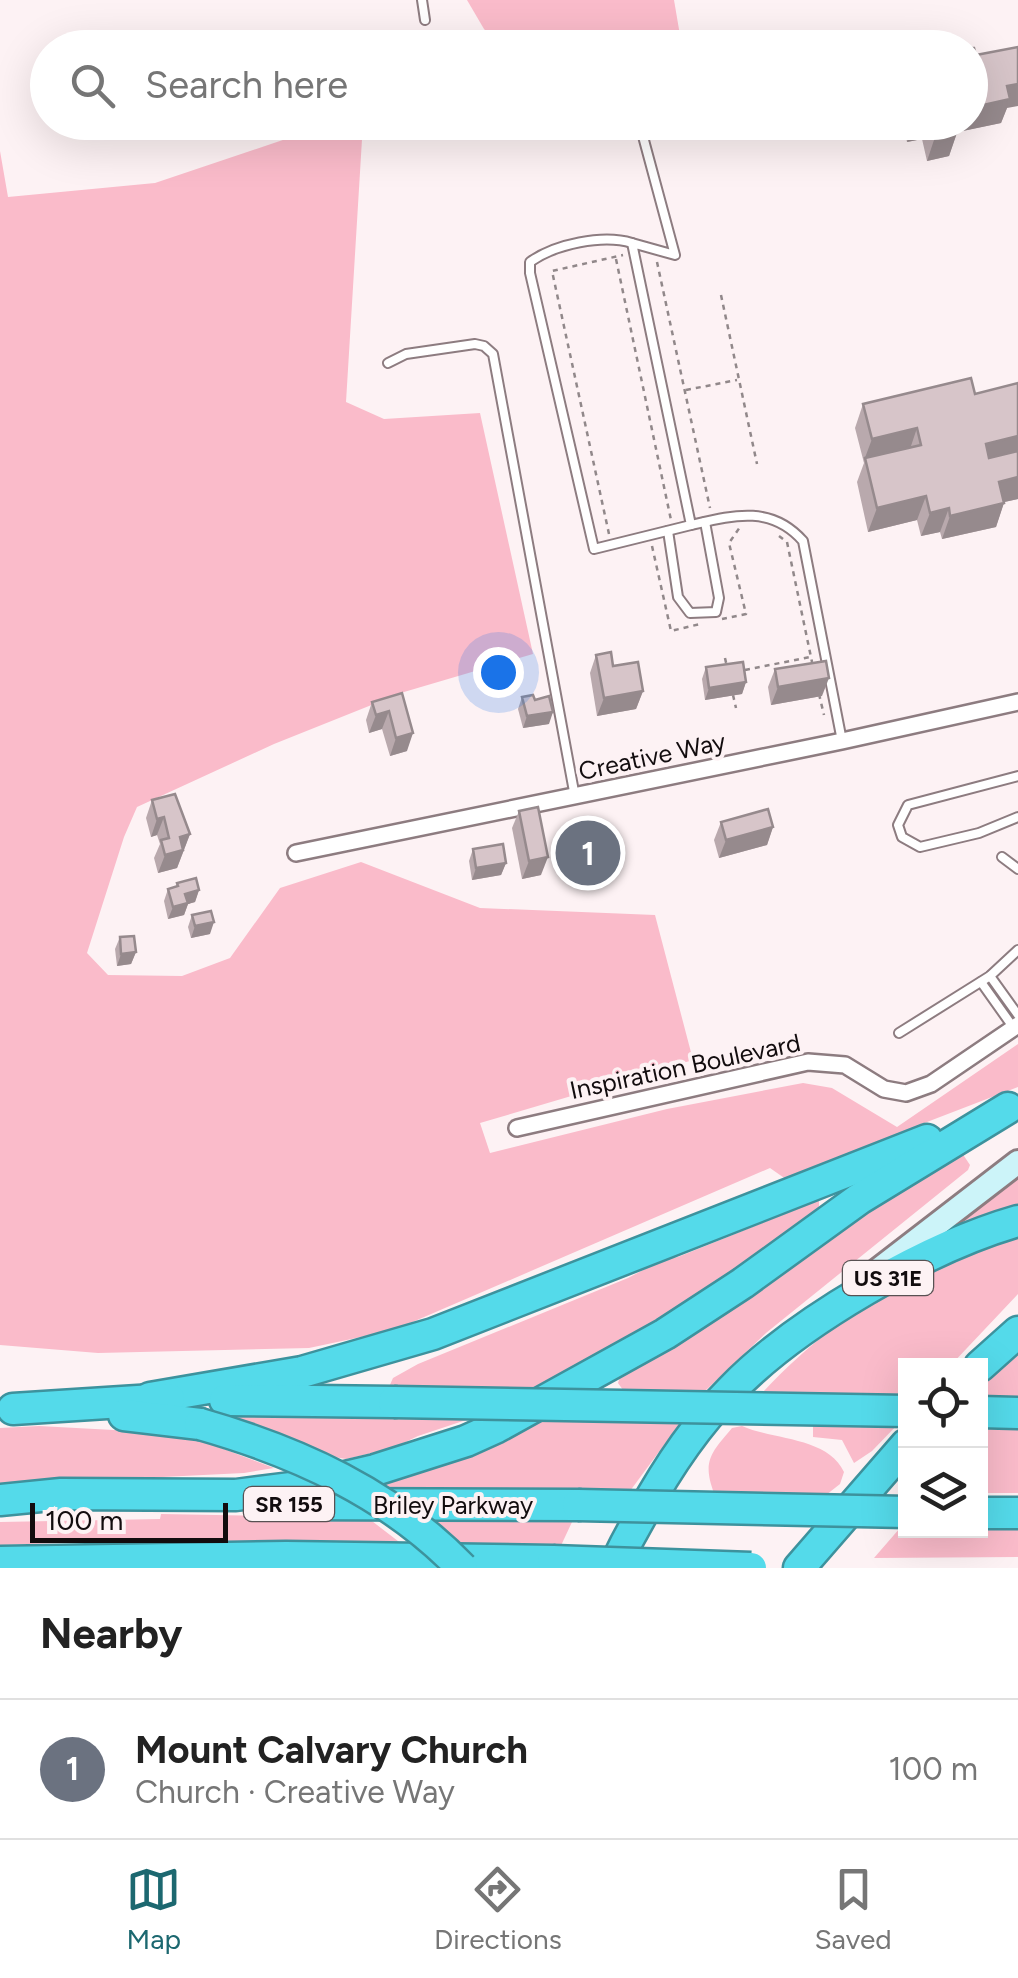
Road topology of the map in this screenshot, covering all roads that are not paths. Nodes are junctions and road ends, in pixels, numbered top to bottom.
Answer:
1 (422, 0) edge
2 (425, 20) dead end
3 (645, 140) edge
4 (632, 242) junction
5 (388, 363) dead end
6 (704, 522) junction
7 (691, 525) junction
8 (670, 526) junction
9 (1018, 702) edge
10 (842, 742) junction
11 (1018, 776) edge
12 (575, 798) junction
13 (1018, 817) edge
14 (296, 853) dead end
15 (1002, 858) dead end
16 (1018, 869) edge
17 (1018, 950) edge
18 (990, 976) junction
19 (981, 982) junction
20 (1016, 1022) edge
21 (900, 1034) dead end
22 (1013, 1106) edge
23 (517, 1128) dead end
24 (1018, 1162) edge
25 (1018, 1221) edge
26 (1018, 1322) edge
27 (1018, 1332) edge
28 (768, 1355) junction
29 (987, 1358) edge
30 (988, 1359) edge
31 (150, 1398) junction
32 (6, 1408) edge
33 (898, 1411) edge
34 (988, 1412) edge
35 (1018, 1413) edge
36 (903, 1448) edge
37 (0, 1502) edge
38 (898, 1512) edge
39 (988, 1513) edge
40 (1018, 1513) edge
41 (538, 1561) junction
42 (24, 1563) edge
43 (615, 1565) edge
44 (462, 1568) edge
45 (479, 1568) edge
46 (752, 1568) edge
47 (800, 1568) edge

1 - 2 lane
3 - 4 lane
4 - 7 lane
4 - 8 lane
5 - 12 lane
6 - 7 lane
6 - 8 lane
6 - 10 lane
7 - 8 lane
9 - 10 street, Creative Way
10 - 12 street, Creative Way
11 - 13 lane
12 - 14 street, Creative Way
15 - 16 lane
17 - 18 lane
18 - 19 lane
18 - 20 lane
19 - 20 lane
19 - 21 lane
20 - 23 street, Inspiration Boulevard
22 - 31 highway
22 - 37 highway
24 - 28 main road
25 - 28 highway, US 31E
26 - 29 main road
27 - 30 highway
28 - 43 highway, US 31E
31 - 32 highway
31 - 33 highway, bridge
32 - 44 highway, bridge
34 - 35 highway
36 - 47 highway
37 - 38 highway, Briley Parkway / SR 155, bridge
39 - 40 highway
41 - 42 highway, SR 155
41 - 45 highway
41 - 46 highway, SR 155, bridge

